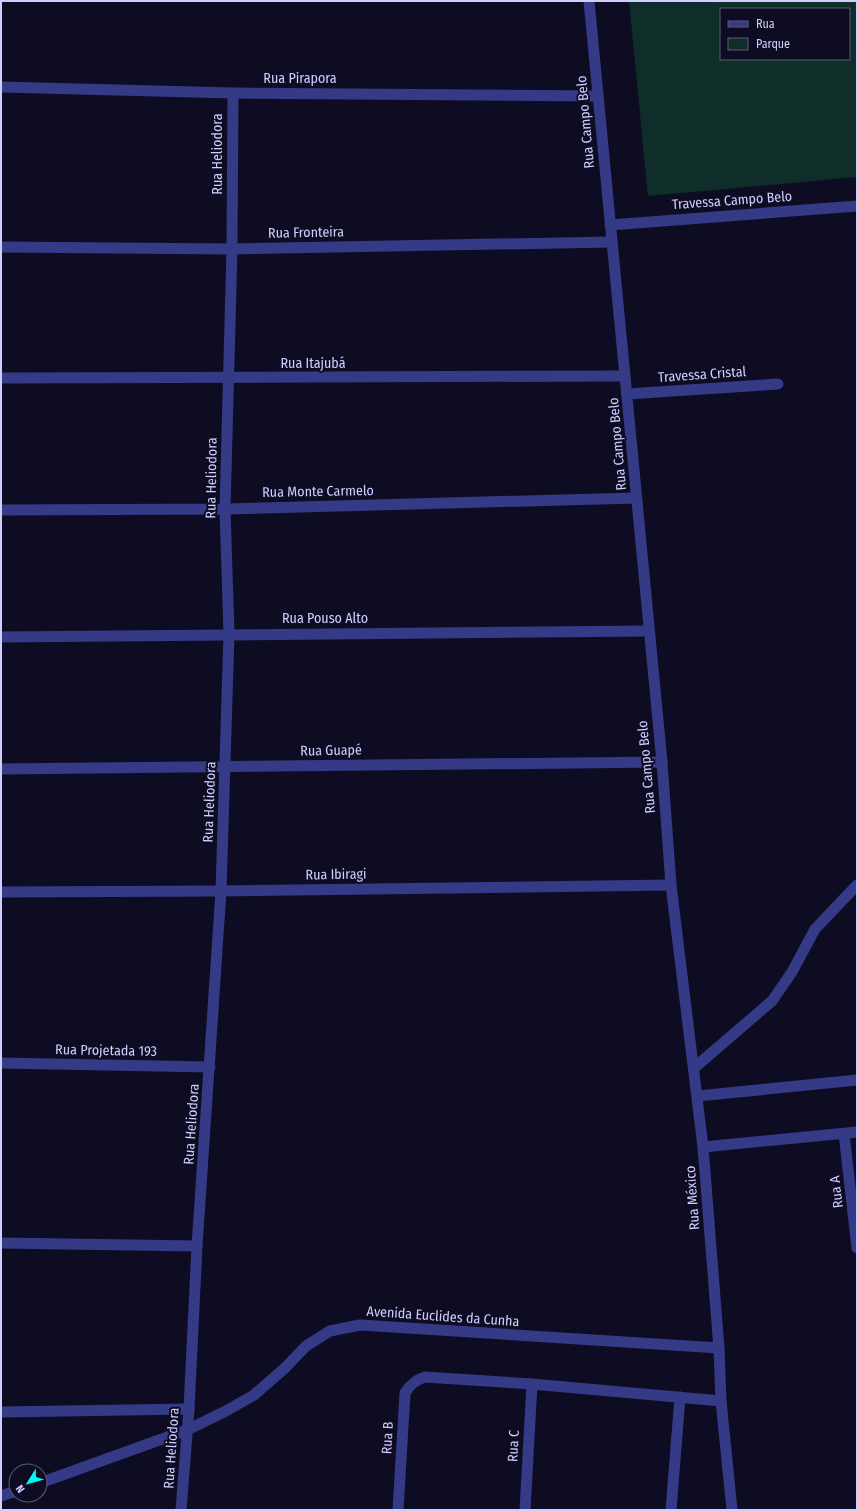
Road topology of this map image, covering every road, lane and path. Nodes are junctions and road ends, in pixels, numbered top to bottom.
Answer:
1 (589, 1) edge
2 (1, 87) edge
3 (233, 93) junction
4 (598, 96) junction
5 (857, 206) edge
6 (610, 225) junction
7 (611, 242) junction
8 (1, 247) edge
9 (232, 248) junction
10 (625, 376) junction
11 (1, 378) edge
12 (228, 378) junction
13 (778, 384) dead end
14 (628, 394) junction
15 (636, 498) junction
16 (225, 509) junction
17 (1, 510) edge
18 (648, 631) junction
19 (229, 634) junction
20 (1, 637) edge
21 (662, 762) junction
22 (226, 766) junction
23 (1, 769) edge
24 (671, 885) junction
25 (857, 885) edge
26 (221, 891) junction
27 (1, 892) edge
28 (1, 1063) edge
29 (210, 1067) junction
30 (694, 1068) junction
31 (857, 1080) edge
32 (698, 1096) junction
33 (857, 1132) edge
34 (844, 1134) junction
35 (703, 1147) junction
36 (1, 1242) edge
37 (197, 1246) junction
38 (857, 1248) edge
39 (719, 1348) junction
40 (532, 1384) junction
41 (680, 1397) junction
42 (721, 1401) junction
43 (189, 1409) junction
44 (1, 1412) edge
45 (187, 1430) junction
46 (48, 1480) edge
47 (181, 1510) edge
48 (398, 1510) edge
49 (524, 1510) edge
50 (672, 1510) edge
51 (732, 1510) edge

1 - 4 street, Rua Campo Belo
2 - 3 street, Rua Pirapora
3 - 4 street, Rua Pirapora
3 - 9 street, Rua Heliodora
4 - 6 street, Rua Campo Belo
5 - 6 street, Travessa Campo Belo
6 - 7 street, Rua Campo Belo
7 - 9 street, Rua Fronteira
7 - 10 street, Rua Campo Belo
8 - 9 street, Rua Fronteira
9 - 12 street, Rua Heliodora
10 - 12 street, Rua Itajubá
10 - 14 street, Rua Campo Belo
11 - 12 street, Rua Itajubá
12 - 16 street, Rua Heliodora
13 - 14 street, Travessa Cristal
14 - 15 street, Rua Campo Belo
15 - 16 street, Rua Monte Carmelo
15 - 18 street, Rua Campo Belo
16 - 17 street, Rua Monte Carmelo
16 - 19 street, Rua Heliodora
18 - 19 street, Rua Pouso Alto
18 - 21 street, Rua Campo Belo
19 - 20 street, Rua Pouso Alto
19 - 22 street, Rua Heliodora
21 - 22 street, Rua Guapé
21 - 24 street, Rua Campo Belo
22 - 23 street, Rua Guapé
22 - 26 street, Rua Heliodora
24 - 26 street, Rua Ibiragi
24 - 30 street, Rua México
25 - 30 street
26 - 27 street, Rua Ibiragi
26 - 29 street, Rua Heliodora
28 - 29 street, Rua Projetada 193
29 - 37 street, Rua Heliodora
30 - 32 street, Rua México
31 - 32 street
32 - 35 street, Rua México
33 - 34 street
34 - 35 street
34 - 38 street, Rua A
35 - 39 street, Rua México
36 - 37 street
37 - 43 street, Rua Heliodora
39 - 42 street, Rua México
39 - 45 street, Avenida Euclides da Cunha
40 - 41 street
40 - 48 street, Rua B
40 - 49 street, Rua C
41 - 42 street
41 - 50 street
42 - 51 street, Rua México
43 - 44 street
43 - 45 street, Rua Heliodora
45 - 46 street, Avenida Euclides da Cunha
45 - 47 street, Rua Heliodora

